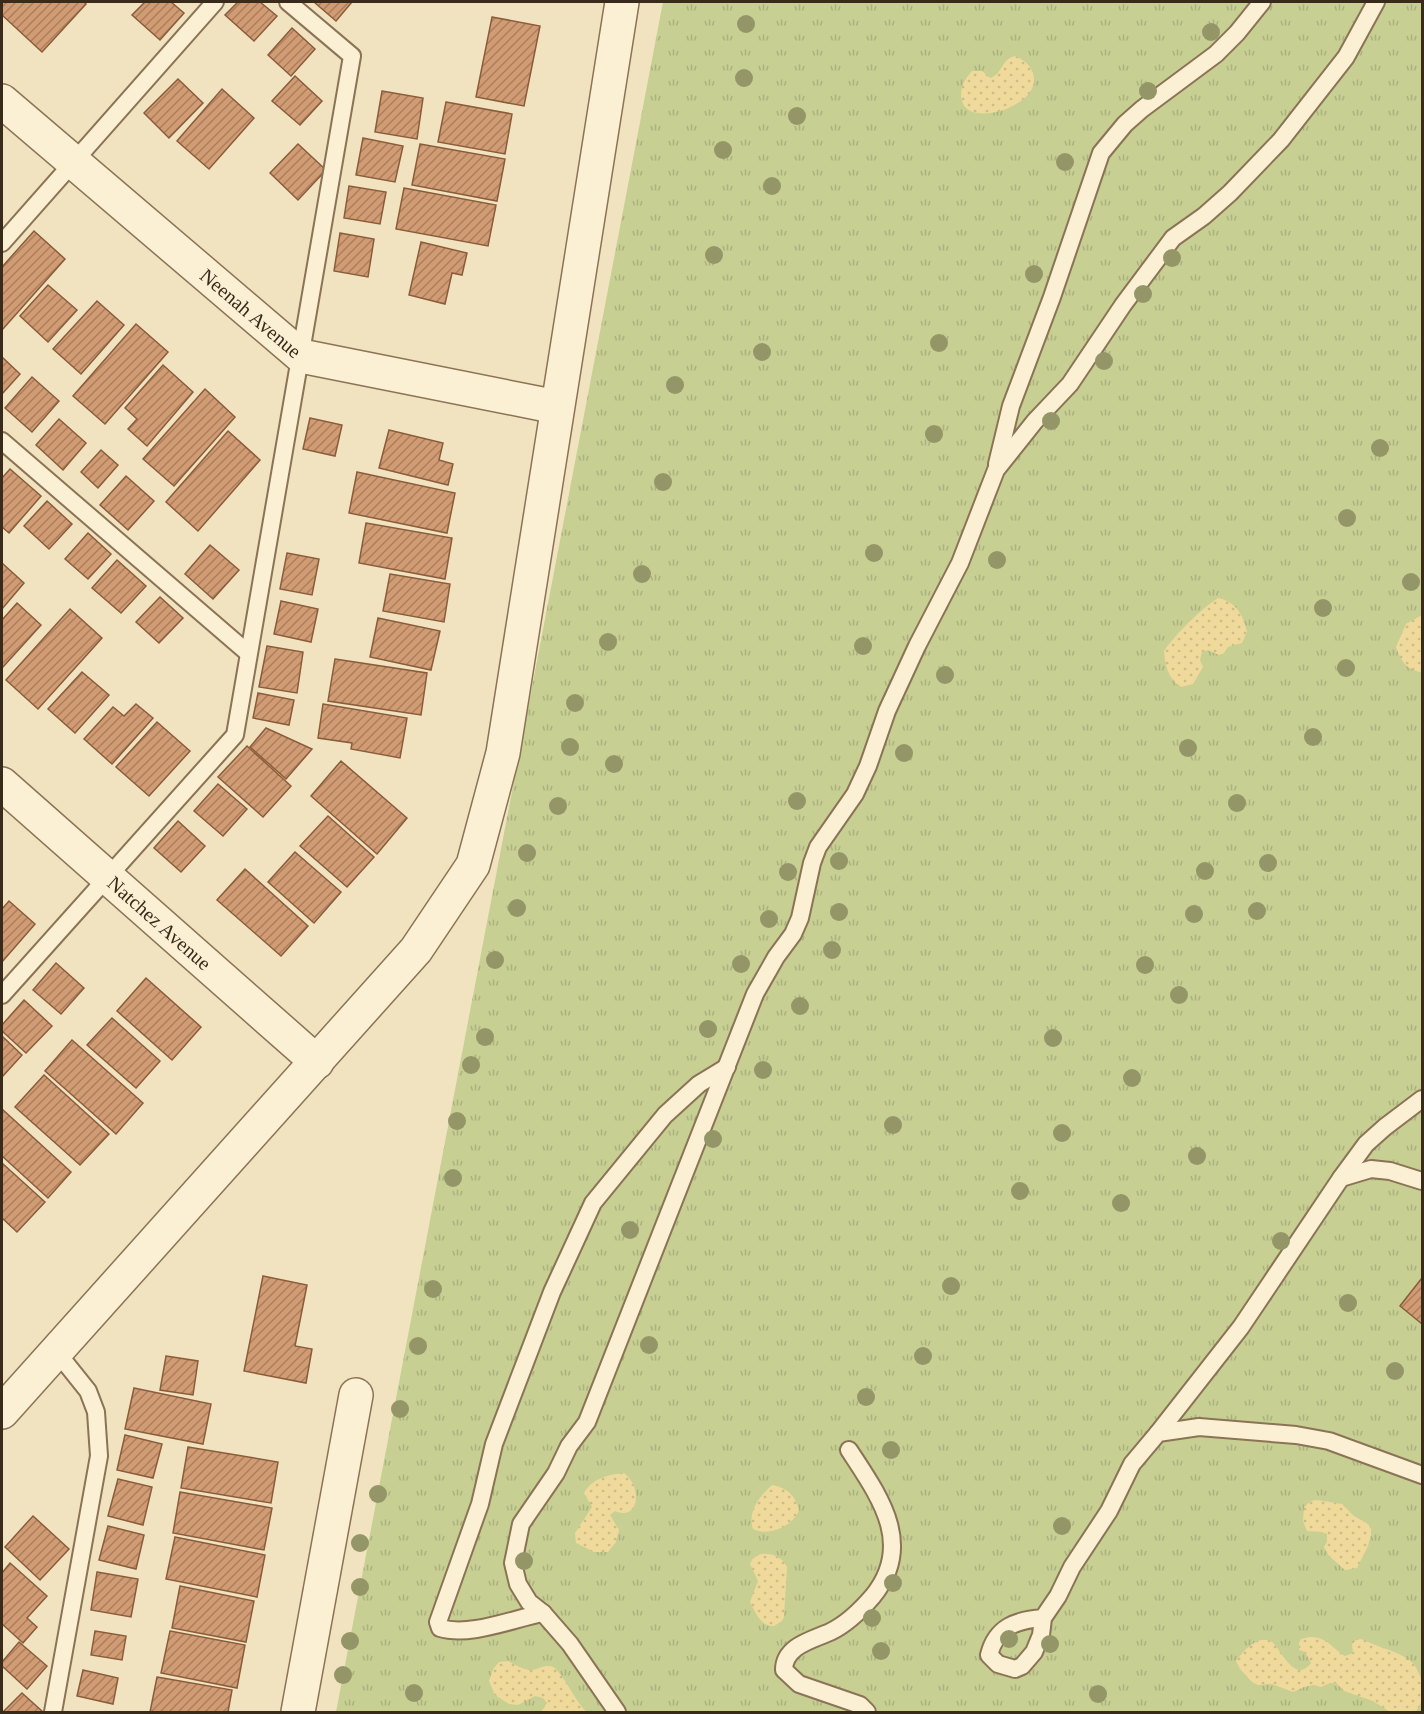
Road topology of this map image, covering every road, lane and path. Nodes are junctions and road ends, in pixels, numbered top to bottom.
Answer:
1 (214, 2) edge
2 (288, 2) edge
3 (622, 2) edge
4 (1262, 2) edge
5 (1377, 2) edge
6 (2, 101) edge
7 (74, 162) junction
8 (2, 243) edge
9 (301, 356) junction
10 (557, 407) junction
11 (2, 441) edge
12 (996, 470) junction
13 (248, 653) junction
14 (2, 784) edge
15 (107, 877) junction
16 (2, 995) edge
17 (317, 1062) junction
18 (727, 1067) junction
19 (1422, 1099) edge
20 (1341, 1178) junction
21 (1422, 1181) edge
22 (56, 1351) junction
23 (356, 1395) dead end
24 (2, 1412) edge
25 (1158, 1433) junction
26 (849, 1450) dead end
27 (1422, 1475) edge
28 (543, 1612) junction
29 (1042, 1618) dead end
30 (53, 1713) edge
31 (298, 1713) edge
32 (617, 1713) edge
33 (867, 1713) edge

1 - 7 lane
2 - 9 lane
3 - 10 street
4 - 12 lane
5 - 12 lane
6 - 7 street, Neenah Avenue
7 - 8 lane
7 - 9 street, Neenah Avenue
9 - 10 street, Neenah Avenue
9 - 13 lane
10 - 17 street
11 - 13 lane
12 - 18 lane
13 - 15 lane
14 - 15 street, Natchez Avenue
15 - 16 lane
15 - 17 street, Natchez Avenue
17 - 22 street
18 - 28 lane
18 - 28 lane
19 - 20 lane
20 - 21 lane
20 - 25 lane
22 - 24 street
22 - 30 lane
23 - 31 street
25 - 27 lane
25 - 29 lane
26 - 33 lane
28 - 32 lane

